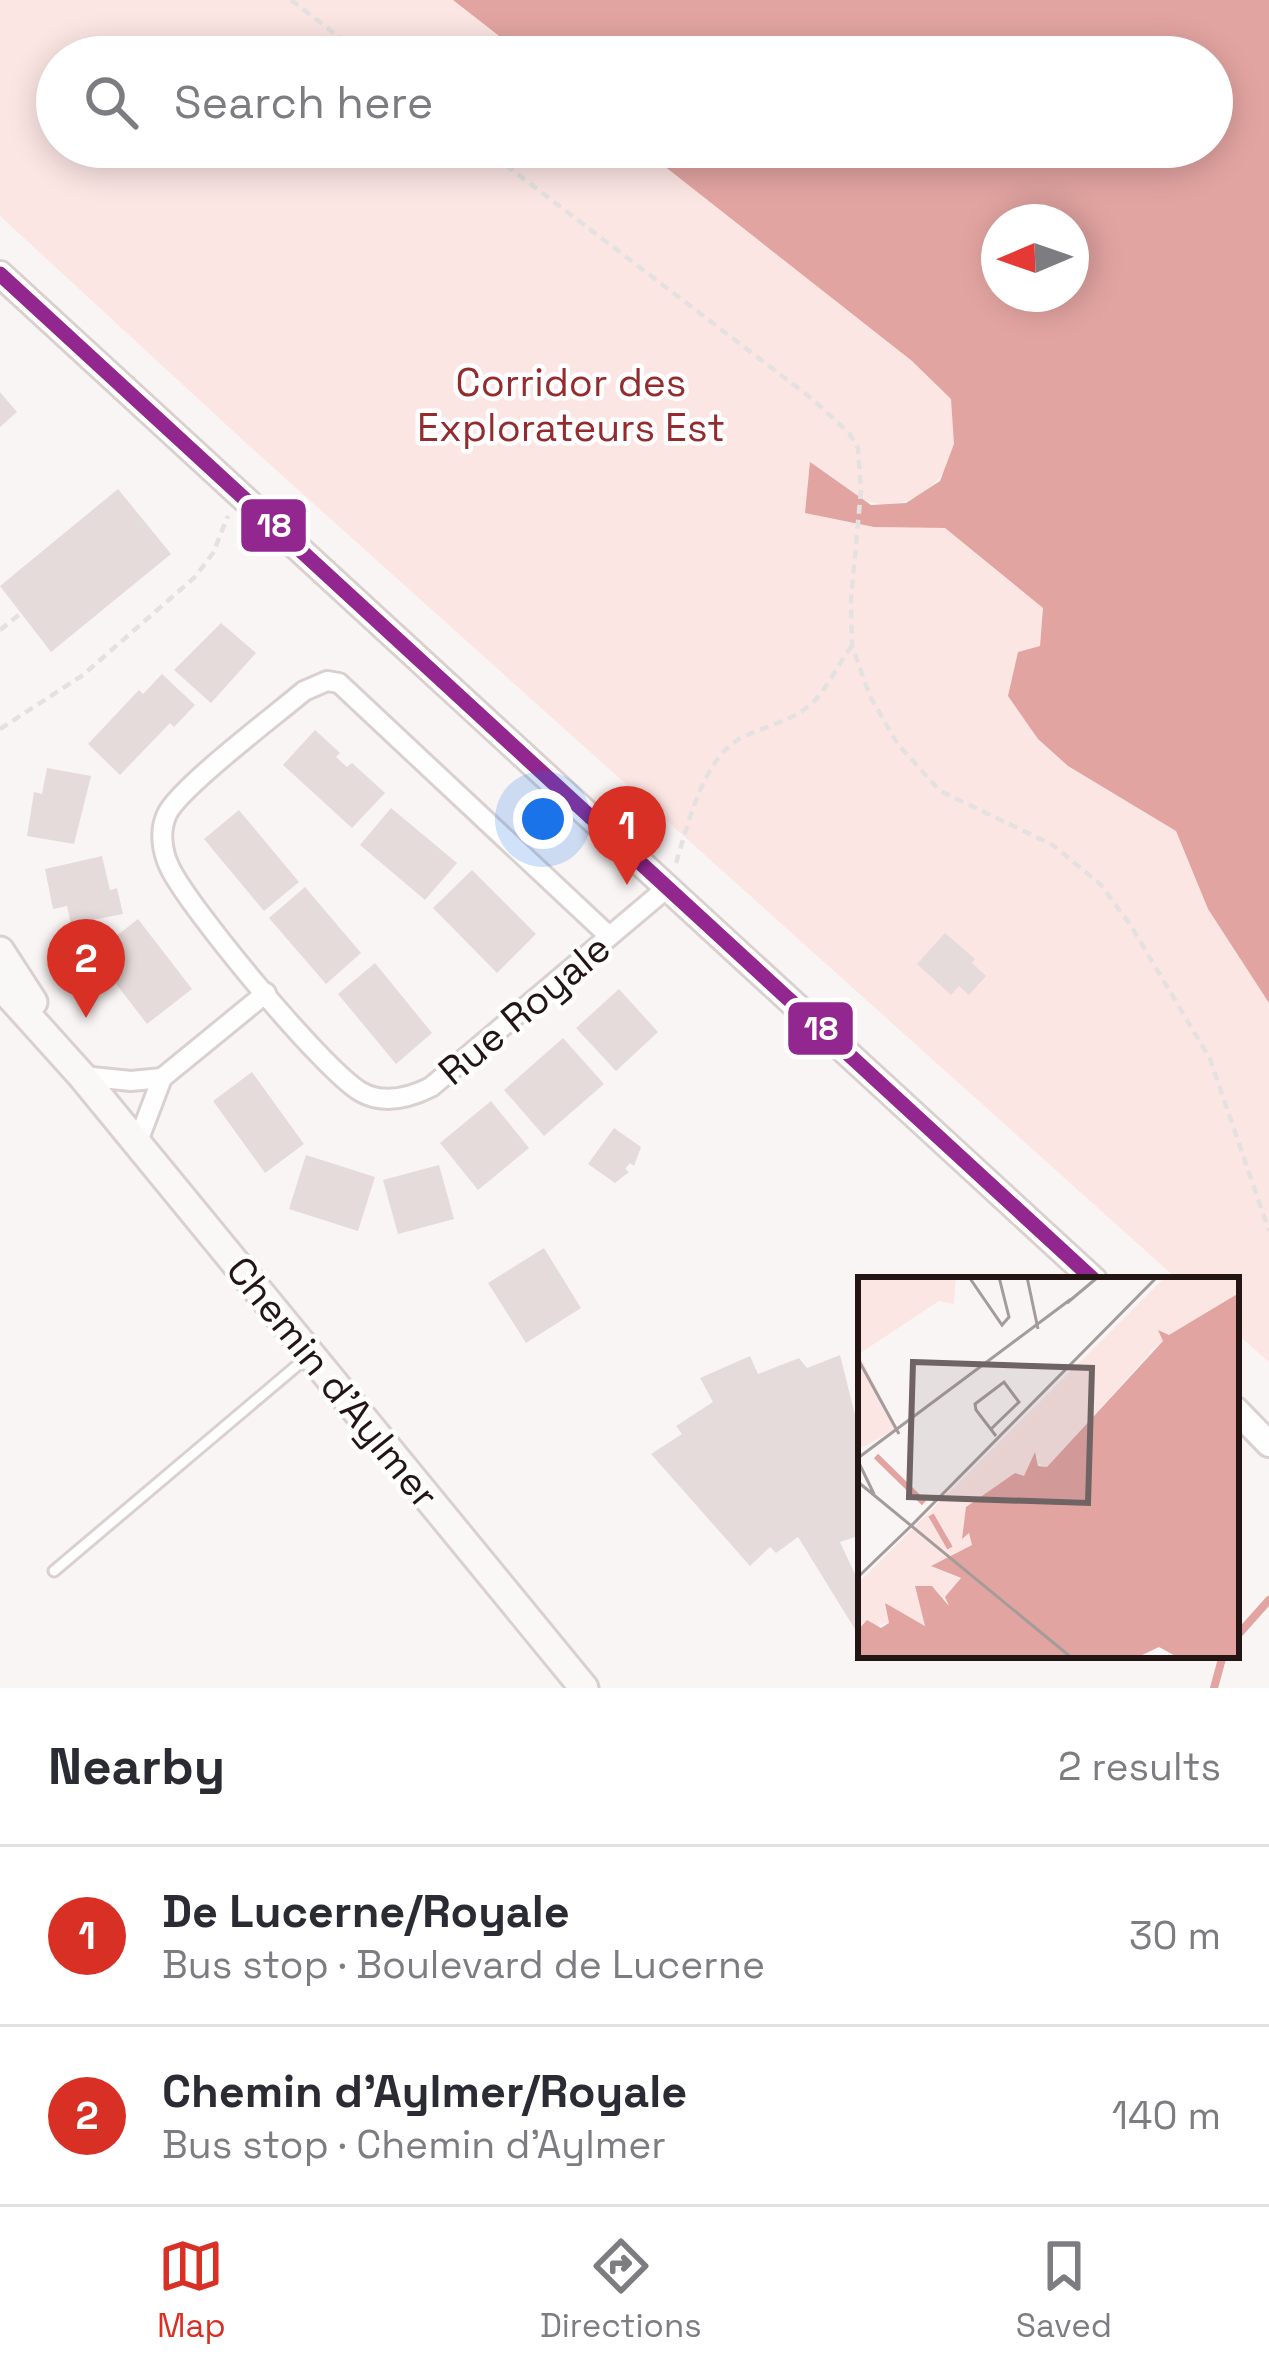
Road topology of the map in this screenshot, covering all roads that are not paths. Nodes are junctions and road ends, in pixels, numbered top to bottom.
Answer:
1 (0, 274) edge
2 (668, 887) junction
3 (609, 936) junction
4 (0, 951) edge
5 (0, 986) edge
6 (266, 993) junction
7 (82, 1076) junction
8 (162, 1078) junction
9 (137, 1144) junction
10 (1091, 1277) edge
11 (310, 1354) junction
12 (1239, 1408) edge
13 (1239, 1409) edge
14 (1269, 1429) edge
15 (1269, 1444) edge
16 (54, 1571) dead end
17 (584, 1688) edge

1 - 2 street
2 - 3 street, Rue Royale
2 - 10 street
3 - 6 street, Rue Royale
3 - 6 street, Rue Royale
4 - 7 main road, Chemin d'Aylmer
5 - 7 main road, Chemin d'Aylmer
6 - 8 street
7 - 8 street
7 - 9 main road, Chemin d'Aylmer
8 - 9 street
9 - 11 main road, Chemin d'Aylmer
11 - 16 lane
11 - 17 main road, Chemin d'Aylmer
12 - 14 street
13 - 15 street

